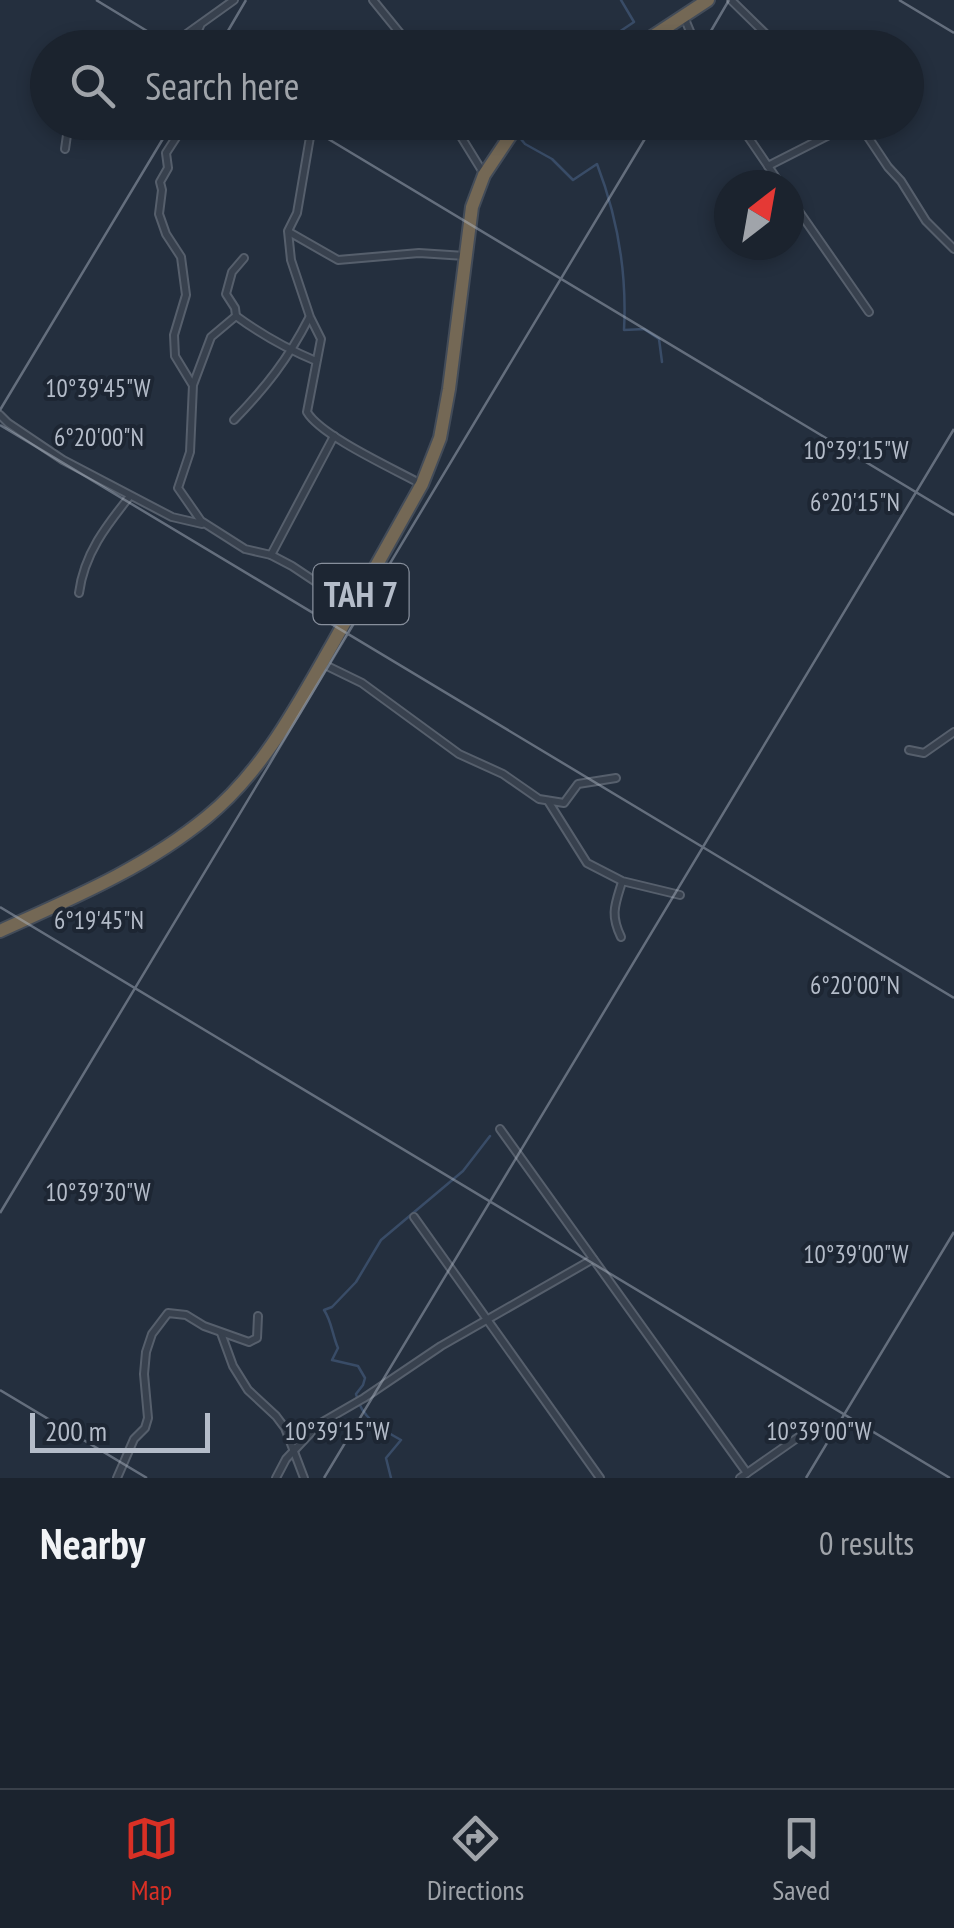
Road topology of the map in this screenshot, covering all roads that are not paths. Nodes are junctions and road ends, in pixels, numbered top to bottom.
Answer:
1 (234, 0) edge
2 (373, 0) edge
3 (708, 0) edge
4 (731, 0) edge
5 (683, 15) junction
6 (200, 26) junction
7 (194, 30) edge
8 (198, 30) edge
9 (397, 30) edge
10 (661, 30) edge
11 (689, 30) edge
12 (762, 30) edge
13 (66, 140) edge
14 (174, 140) edge
15 (309, 140) edge
16 (463, 140) edge
17 (507, 140) edge
18 (750, 140) edge
19 (819, 140) edge
20 (870, 140) edge
21 (65, 148) dead end
22 (768, 166) junction
23 (771, 170) edge
24 (484, 175) junction
25 (804, 219) edge
26 (288, 231) junction
27 (954, 249) edge
28 (465, 256) junction
29 (244, 258) dead end
30 (869, 312) dead end
31 (236, 316) junction
32 (310, 317) junction
33 (292, 352) junction
34 (316, 361) junction
35 (193, 385) junction
36 (0, 415) edge
37 (234, 420) dead end
38 (334, 436) junction
39 (422, 484) junction
40 (130, 496) junction
41 (202, 524) dead end
42 (272, 555) junction
43 (79, 594) dead end
44 (353, 607) junction
45 (322, 663) junction
46 (954, 732) edge
47 (909, 750) dead end
48 (616, 778) dead end
49 (548, 800) junction
50 (622, 881) junction
51 (680, 894) dead end
52 (0, 931) edge
53 (622, 938) dead end
54 (500, 1129) dead end
55 (414, 1217) dead end
56 (593, 1259) junction
57 (258, 1316) dead end
58 (488, 1318) junction
59 (221, 1332) junction
60 (810, 1429) dead end
61 (295, 1450) junction
62 (743, 1476) edge
63 (117, 1478) edge
64 (276, 1478) edge
65 (304, 1478) edge
66 (600, 1478) edge

1 - 6 street
2 - 9 street
3 - 5 highway
4 - 12 street
5 - 10 highway
5 - 11 street
6 - 7 street
6 - 8 street
13 - 21 street
14 - 35 street
15 - 26 street
16 - 24 street
17 - 24 highway, TAH 7
18 - 22 street
19 - 22 street
20 - 27 street
22 - 23 street
24 - 28 highway, TAH 7
25 - 30 street
26 - 28 street
26 - 32 street
28 - 39 highway, TAH 7
29 - 31 street
31 - 33 street
31 - 35 street
32 - 33 street
32 - 34 street
33 - 34 street
33 - 37 street
34 - 38 street
35 - 42 street
36 - 40 street
38 - 39 street
38 - 42 street
39 - 44 highway, TAH 7
40 - 41 street
40 - 43 street
42 - 44 street
44 - 45 highway, TAH 7
45 - 49 street
45 - 52 highway, TAH 7
46 - 47 street
48 - 49 street
49 - 50 street
50 - 51 street
50 - 53 street
54 - 56 street
55 - 58 street
56 - 58 street
56 - 62 street
57 - 59 street
58 - 61 street
58 - 66 street
59 - 61 street
59 - 63 street
60 - 62 street
61 - 64 street
61 - 65 street

